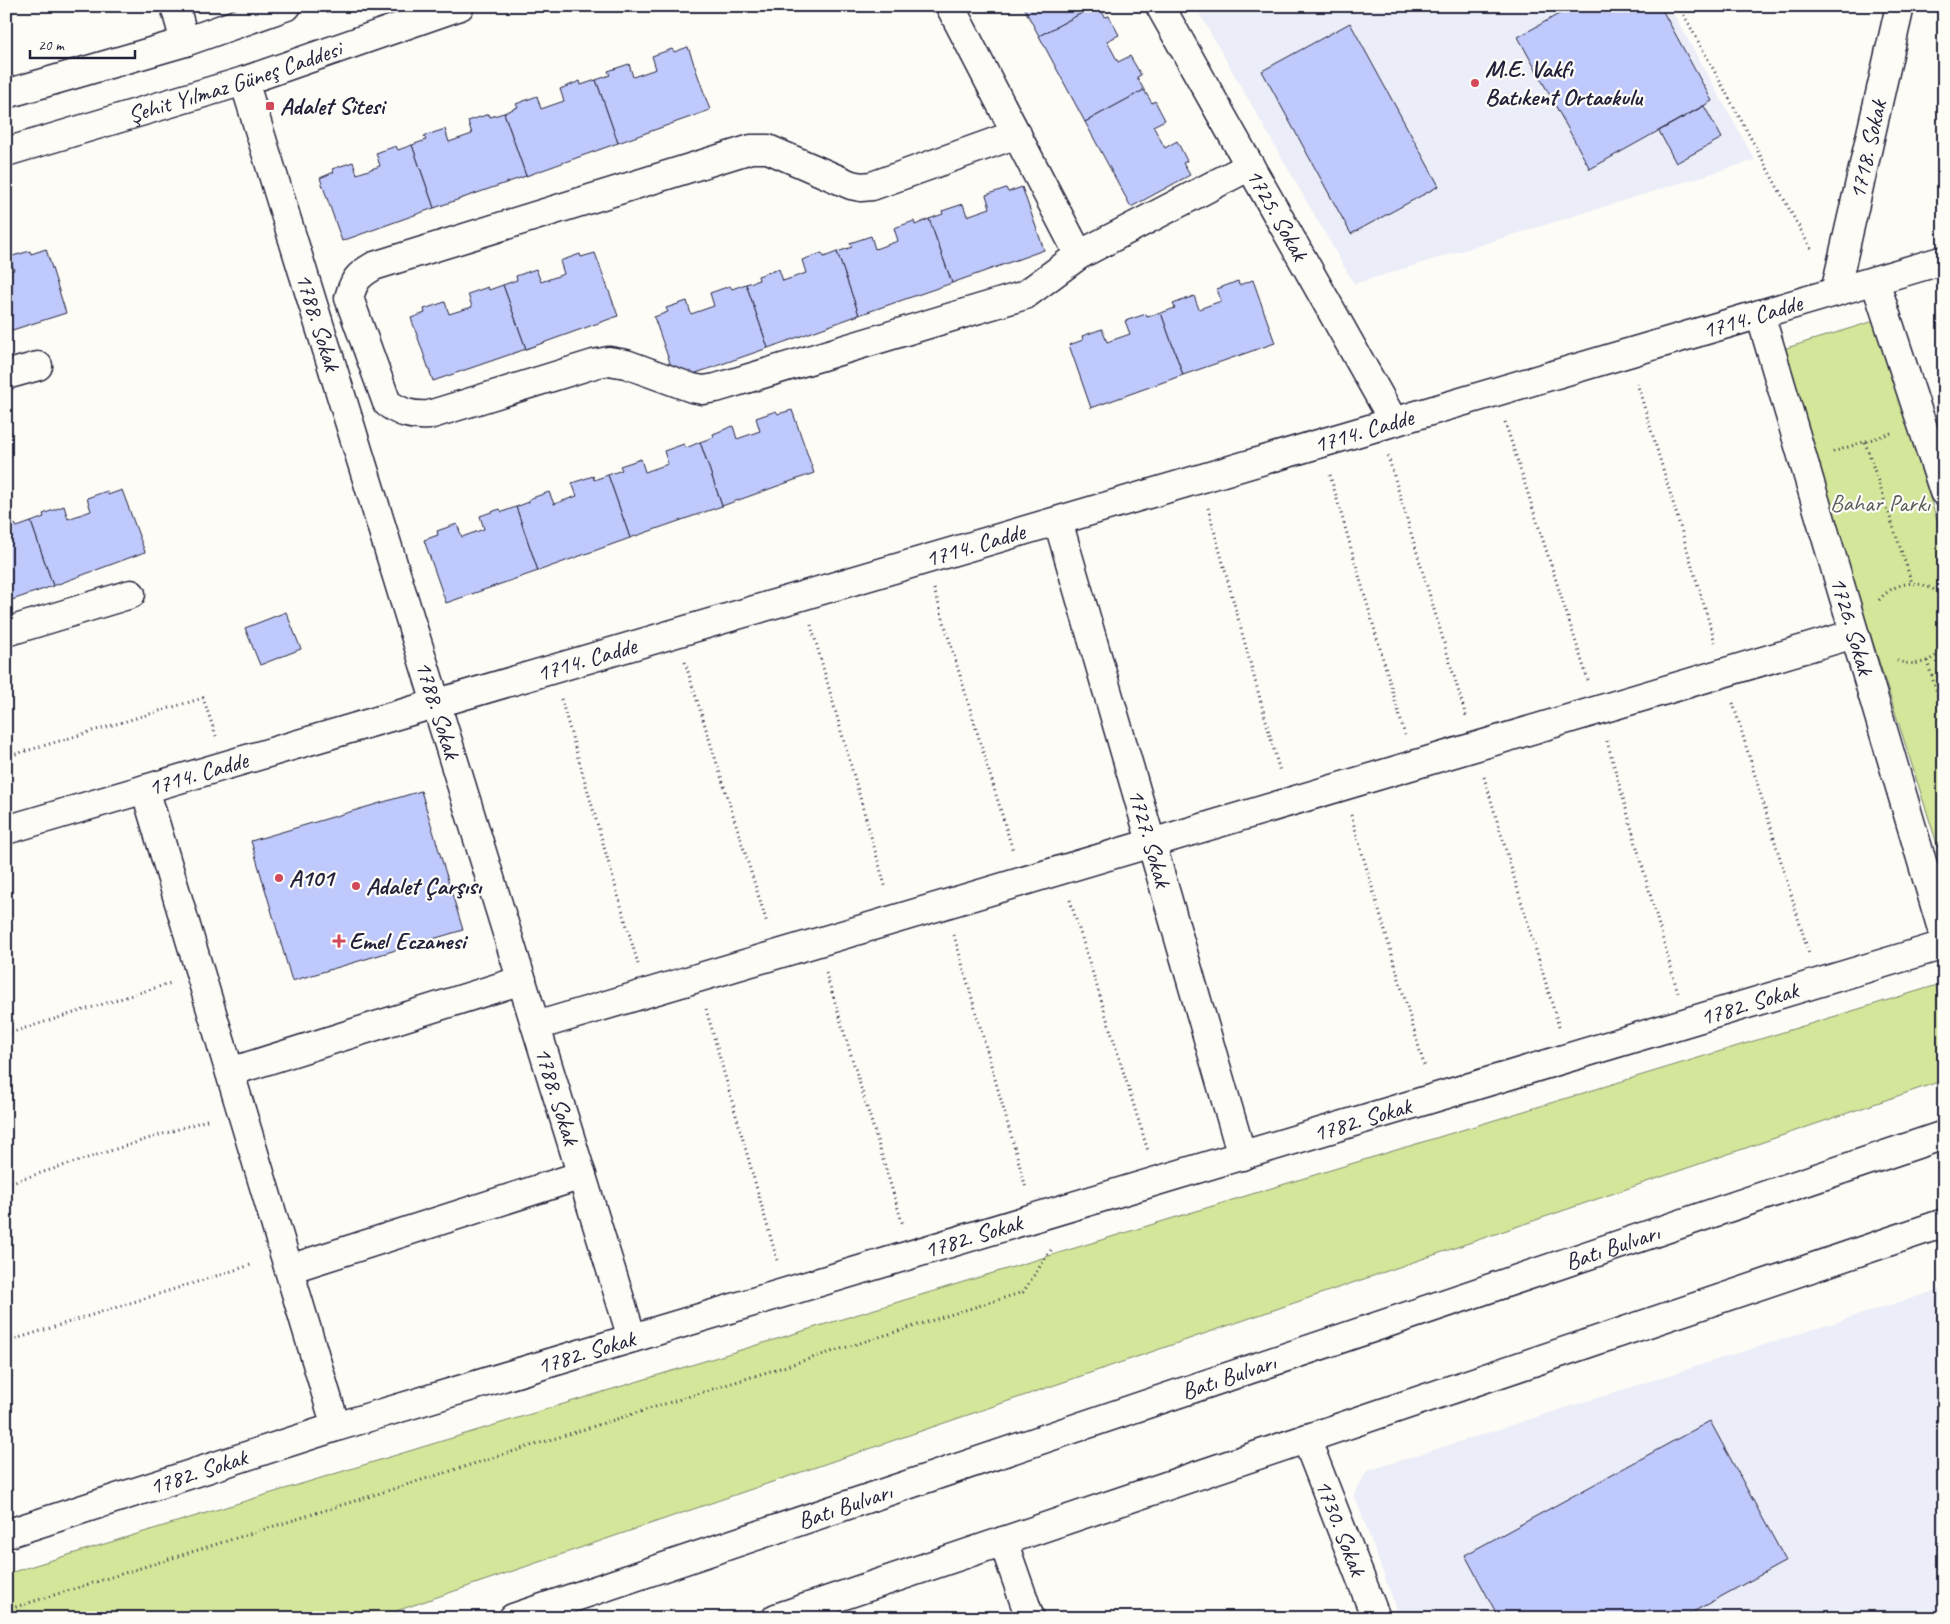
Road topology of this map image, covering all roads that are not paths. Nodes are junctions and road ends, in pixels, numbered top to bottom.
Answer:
1 (175, 6) edge
2 (287, 6) edge
3 (460, 6) edge
4 (950, 6) edge
5 (1160, 6) edge
6 (1900, 6) edge
7 (185, 42) junction
8 (244, 81) junction
9 (6, 94) edge
10 (1016, 134) junction
11 (6, 152) edge
12 (1250, 166) junction
13 (1079, 254) junction
14 (1944, 260) edge
15 (1875, 281) junction
16 (1835, 292) junction
17 (1760, 314) junction
18 (38, 366) dead end
19 (6, 374) edge
20 (1394, 422) junction
21 (1944, 492) edge
22 (1058, 521) junction
23 (131, 594) dead end
24 (6, 632) edge
25 (1854, 634) junction
26 (437, 703) junction
27 (145, 789) junction
28 (6, 830) edge
29 (1151, 843) junction
30 (1944, 936) edge
31 (1944, 945) edge
32 (522, 980) junction
33 (536, 1026) junction
34 (230, 1072) junction
35 (1944, 1135) edge
36 (1242, 1156) junction
37 (582, 1175) junction
38 (1944, 1223) edge
39 (286, 1262) junction
40 (632, 1338) junction
41 (336, 1427) junction
42 (1306, 1438) junction
43 (6, 1534) edge
44 (1003, 1541) junction
45 (514, 1618) edge
46 (776, 1618) edge
47 (1030, 1618) edge
48 (1376, 1618) edge

1 - 7 street
2 - 7 street
3 - 8 street, Şehit Yılmaz Güneş Caddesi
4 - 10 street
5 - 12 street, 1725. Sokak
6 - 16 street, 1718. Sokak
7 - 9 street
8 - 11 street, Şehit Yılmaz Güneş Caddesi
8 - 26 street, 1788. Sokak
10 - 13 street
10 - 13 street
12 - 13 street
12 - 20 street, 1725. Sokak
14 - 15 street, 1714. Cadde
15 - 16 street, 1714. Cadde
15 - 21 street
16 - 17 street, 1714. Cadde
17 - 20 street, 1714. Cadde
17 - 25 street, 1726. Sokak
18 - 19 street
20 - 22 street, 1714. Cadde
22 - 26 street, 1714. Cadde
22 - 29 street, 1727. Sokak
23 - 24 street
25 - 29 street
25 - 30 street, 1726. Sokak
26 - 27 street, 1714. Cadde
26 - 32 street, 1788. Sokak
27 - 28 street, 1714. Cadde
27 - 34 street
29 - 33 street
29 - 36 street, 1727. Sokak
31 - 36 street, 1782. Sokak
32 - 33 street, 1788. Sokak
32 - 34 street
33 - 37 street, 1788. Sokak
34 - 39 street
35 - 45 street, Batı Bulvarı
36 - 40 street, 1782. Sokak
37 - 39 street
37 - 40 street, 1788. Sokak
38 - 42 street
39 - 41 street
40 - 41 street, 1782. Sokak
41 - 43 street, 1782. Sokak
42 - 44 street
42 - 48 street, 1730. Sokak
44 - 46 street
44 - 47 street

